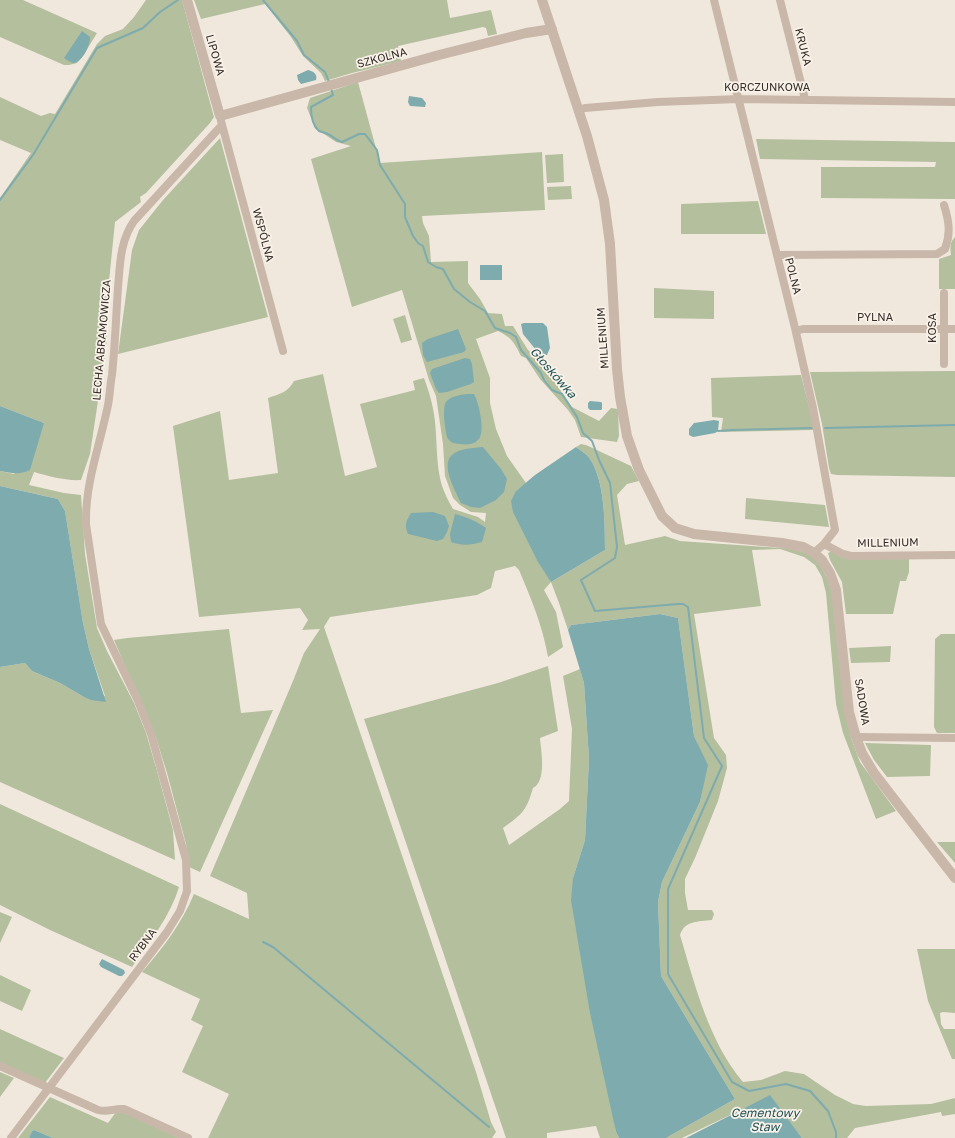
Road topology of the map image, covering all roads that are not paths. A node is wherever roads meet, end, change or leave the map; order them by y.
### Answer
1 (187, 0) edge
2 (542, 0) edge
3 (714, 0) edge
4 (780, 0) edge
5 (552, 29) junction
6 (739, 99) junction
7 (805, 99) junction
8 (955, 102) edge
9 (579, 110) junction
10 (221, 121) junction
11 (944, 205) dead end
12 (777, 255) junction
13 (944, 293) dead end
14 (944, 328) junction
15 (955, 328) edge
16 (796, 331) junction
17 (283, 350) dead end
18 (944, 364) dead end
19 (824, 544) junction
20 (814, 553) junction
21 (955, 555) edge
22 (151, 734) joint
23 (856, 738) junction
24 (955, 738) edge
25 (955, 878) edge
26 (0, 1066) edge
27 (49, 1088) junction
28 (11, 1138) edge
29 (188, 1138) edge

1 - 10 street, LIPOWA
2 - 5 street, MILLENIUM
3 - 6 street, POLNA
4 - 7 street, KRUKA
5 - 9 street, MILLENIUM
5 - 10 street, SZKOLNA
6 - 7 street, KORCZUNKOWA
6 - 9 street, KORCZUNKOWA
6 - 12 street, POLNA
7 - 8 street, KORCZUNKOWA
9 - 20 street, MILLENIUM
10 - 17 street, WSPÓLNA
10 - 22 street, LECHA ABRAMOWICZA
11 - 12 street
12 - 16 street, POLNA
13 - 14 street, KOSA
14 - 15 street, PYLNA
14 - 16 street, PYLNA
14 - 18 street, KOSA
16 - 19 street, POLNA
19 - 20 street, POLNA
19 - 21 street, MILLENIUM
20 - 23 street, SADOWA
22 - 27 street, RYBNA
23 - 24 street
23 - 25 street, SADOWA
26 - 27 street
27 - 28 street, RYBNA
27 - 29 street

